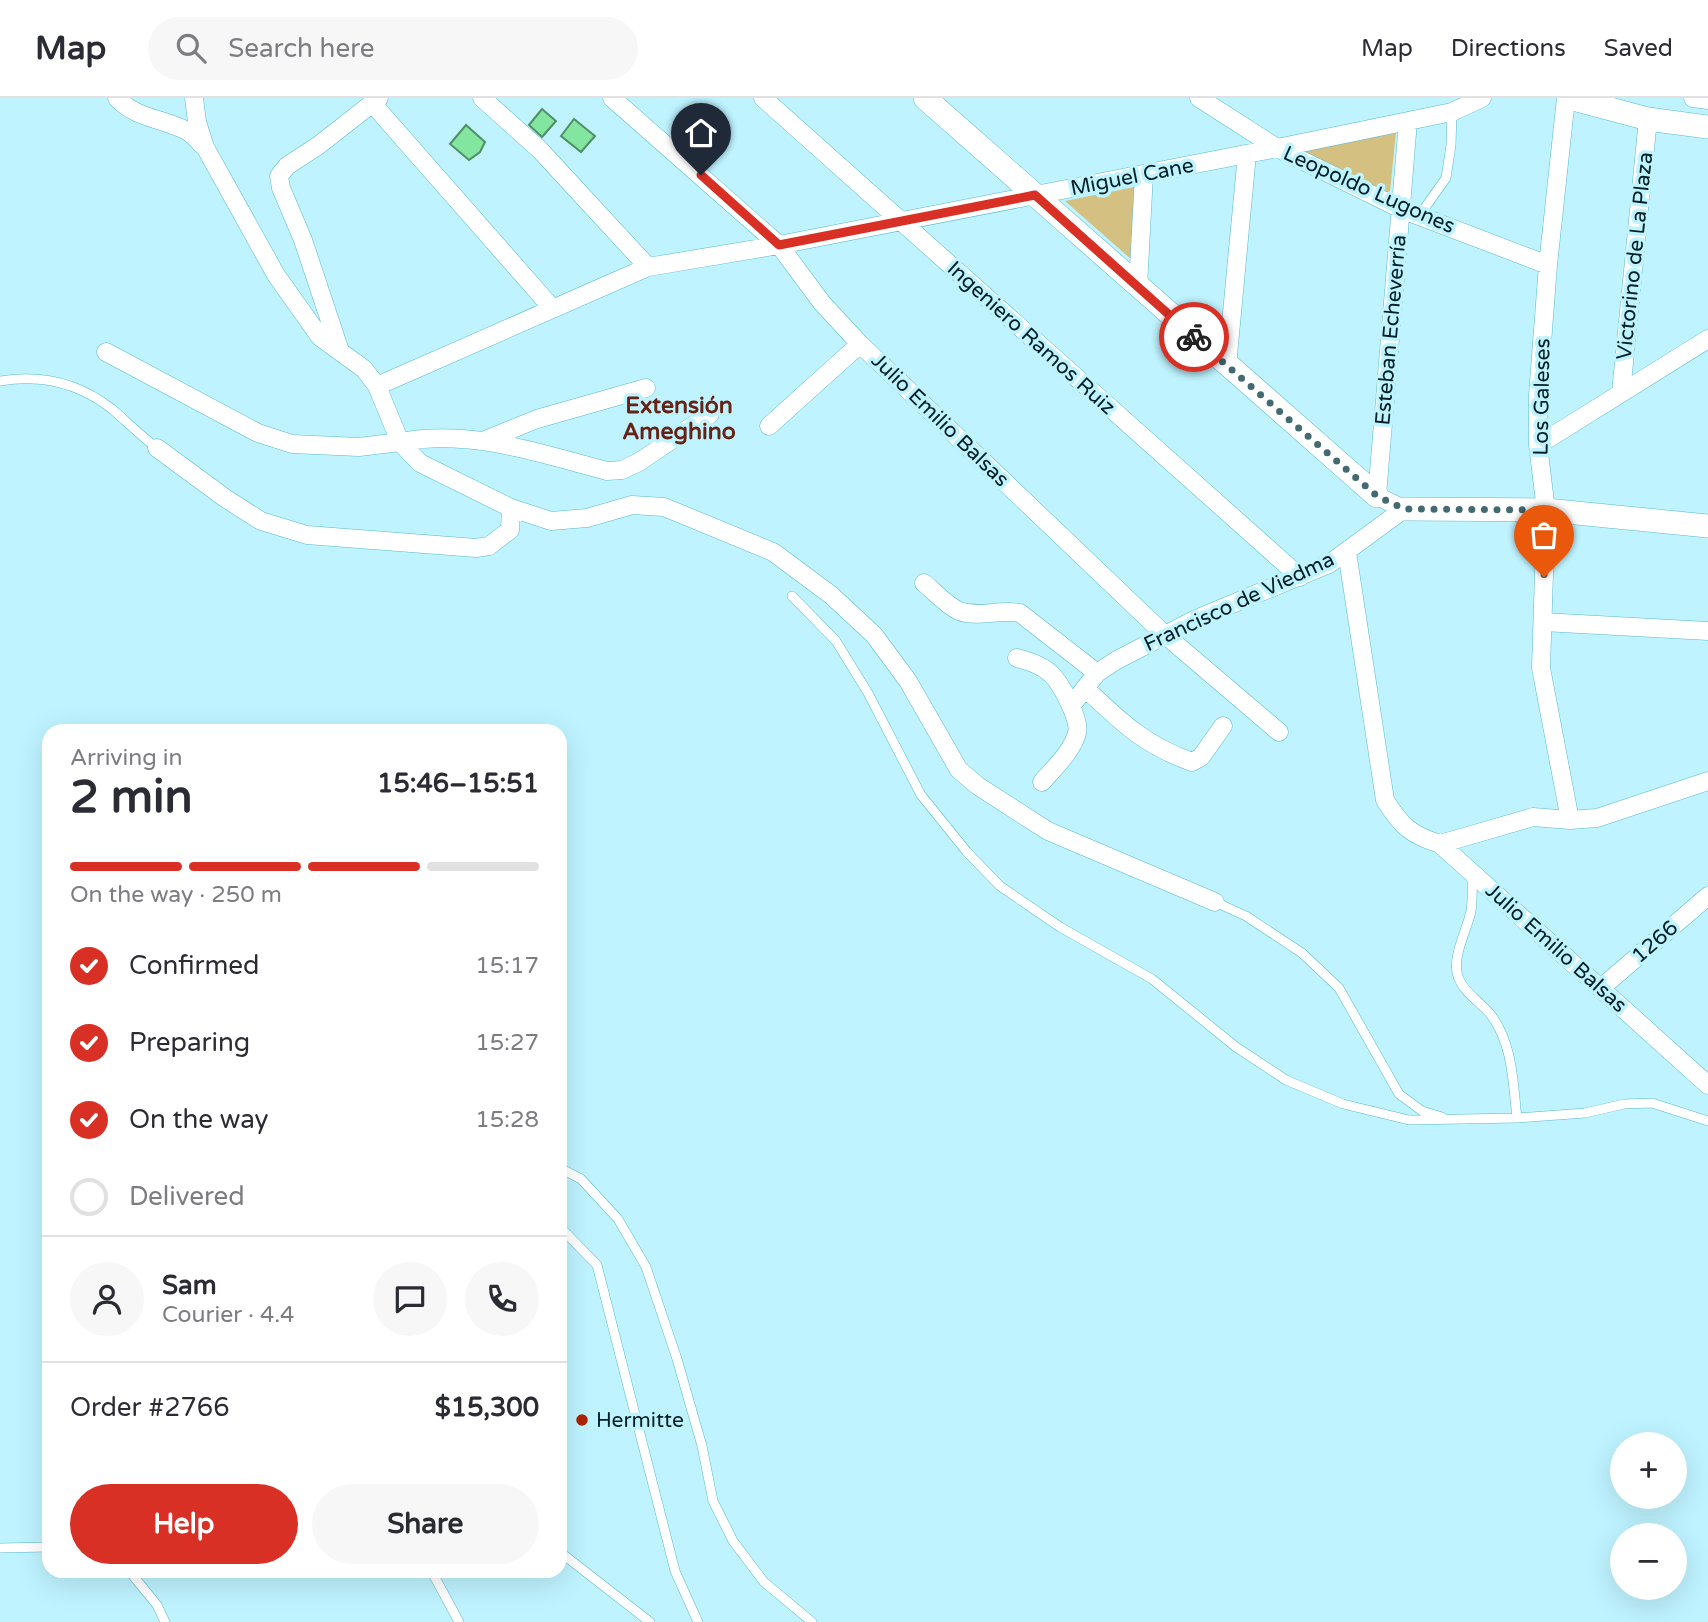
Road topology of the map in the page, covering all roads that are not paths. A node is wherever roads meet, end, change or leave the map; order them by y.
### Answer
1 (117, 98) edge
2 (194, 98) edge
3 (482, 98) edge
4 (612, 98) edge
5 (763, 98) edge
6 (925, 98) edge
7 (1199, 98) edge
8 (1482, 98) edge
9 (1567, 98) edge
10 (1693, 98) edge
11 (1708, 100) edge
12 (376, 101) edge
13 (1452, 112) junction
14 (1648, 119) junction
15 (1408, 121) junction
16 (1708, 127) edge
17 (205, 147) junction
18 (1277, 149) junction
19 (1247, 154) junction
20 (1144, 174) junction
21 (1035, 195) junction
22 (1401, 209) junction
23 (1419, 216) junction
24 (900, 221) junction
25 (779, 245) junction
26 (1548, 265) junction
27 (648, 267) junction
28 (1138, 287) junction
29 (551, 308) junction
30 (1708, 339) edge
31 (860, 344) junction
32 (340, 351) junction
33 (106, 352) dead end
34 (1227, 366) junction
35 (0, 381) edge
36 (377, 386) junction
37 (646, 388) dead end
38 (1621, 393) junction
39 (710, 414) dead end
40 (769, 426) dead end
41 (485, 440) junction
42 (400, 442) junction
43 (1538, 445) junction
44 (157, 448) joint
45 (1377, 496) junction
46 (511, 508) junction
47 (1404, 509) junction
48 (1546, 510) junction
49 (1708, 526) edge
50 (1347, 552) junction
51 (1300, 577) junction
52 (924, 583) dead end
53 (792, 596) dead end
54 (1543, 622) junction
55 (1708, 631) edge
56 (1164, 634) junction
57 (1017, 658) dead end
58 (1097, 673) junction
59 (1085, 688) junction
60 (1070, 706) junction
61 (1223, 726) dead end
62 (1279, 732) dead end
63 (1708, 781) edge
64 (1042, 782) dead end
65 (1570, 820) junction
66 (1440, 844) junction
67 (1472, 873) junction
68 (1708, 896) edge
69 (1214, 902) joint
70 (1601, 988) junction
71 (1708, 1085) edge
72 (1517, 1118) junction
73 (1453, 1120) junction
74 (1708, 1121) edge
75 (567, 1171) edge
76 (567, 1234) edge
77 (42, 1547) edge
78 (0, 1548) edge
79 (567, 1557) edge
80 (135, 1578) edge
81 (435, 1578) edge
82 (165, 1622) edge
83 (459, 1622) edge
84 (650, 1622) edge
85 (698, 1622) edge
86 (812, 1622) edge

1 - 17 street
2 - 17 street
3 - 27 street
4 - 25 street, Julio Emilio Balsas
5 - 24 street, Ingeniero Ramos Ruiz
6 - 21 street
7 - 18 street, Leopoldo Lugones
8 - 13 street, Miguel Cane
9 - 14 street
9 - 26 street, Los Galeses
10 - 11 street
12 - 29 street
12 - 32 street
13 - 15 street, Miguel Cane
13 - 23 lane
14 - 16 street
14 - 38 street, Victorino de La Plaza
15 - 18 street, Miguel Cane
15 - 22 street, Esteban Echeverría
17 - 32 street
18 - 19 street, Miguel Cane
18 - 22 street, Leopoldo Lugones
19 - 20 street, Miguel Cane
19 - 34 street
20 - 21 street, Miguel Cane
20 - 28 street
21 - 24 street, Miguel Cane
21 - 28 street
22 - 23 street, Leopoldo Lugones
22 - 45 street, Esteban Echeverría
23 - 26 street, Leopoldo Lugones
24 - 25 street, Miguel Cane
24 - 51 street, Ingeniero Ramos Ruiz
25 - 27 street, Miguel Cane
25 - 31 street, Julio Emilio Balsas
26 - 43 street, Los Galeses
27 - 29 street, Miguel Cane
28 - 34 street
29 - 36 street, Miguel Cane
30 - 38 street
31 - 40 street
31 - 56 street, Julio Emilio Balsas
32 - 36 street
33 - 42 street
34 - 45 street
35 - 44 lane
36 - 42 street
37 - 41 street
38 - 43 street
39 - 41 street
41 - 42 street
42 - 46 street
43 - 48 street, Los Galeses
44 - 46 street
45 - 47 street
46 - 69 street
47 - 48 street
47 - 50 street, Francisco de Viedma
48 - 49 street
48 - 54 street, Los Galeses
50 - 51 street, Francisco de Viedma
50 - 66 street, Julio Emilio Balsas
51 - 56 street, Francisco de Viedma
52 - 58 street
53 - 73 lane
54 - 55 street
54 - 65 street, Los Galeses
56 - 58 street, Francisco de Viedma
56 - 62 street, Julio Emilio Balsas
57 - 60 street
58 - 59 street, Francisco de Viedma
59 - 60 street, Francisco de Viedma
59 - 61 street
60 - 64 street
63 - 65 street
65 - 66 street
66 - 67 street, Julio Emilio Balsas
67 - 70 street, Julio Emilio Balsas
67 - 72 lane
68 - 70 street, 1266
69 - 73 lane
70 - 71 street, Julio Emilio Balsas
72 - 73 lane
72 - 74 lane
75 - 86 lane
76 - 85 lane
77 - 78 lane
79 - 84 lane
80 - 82 lane
81 - 83 lane

